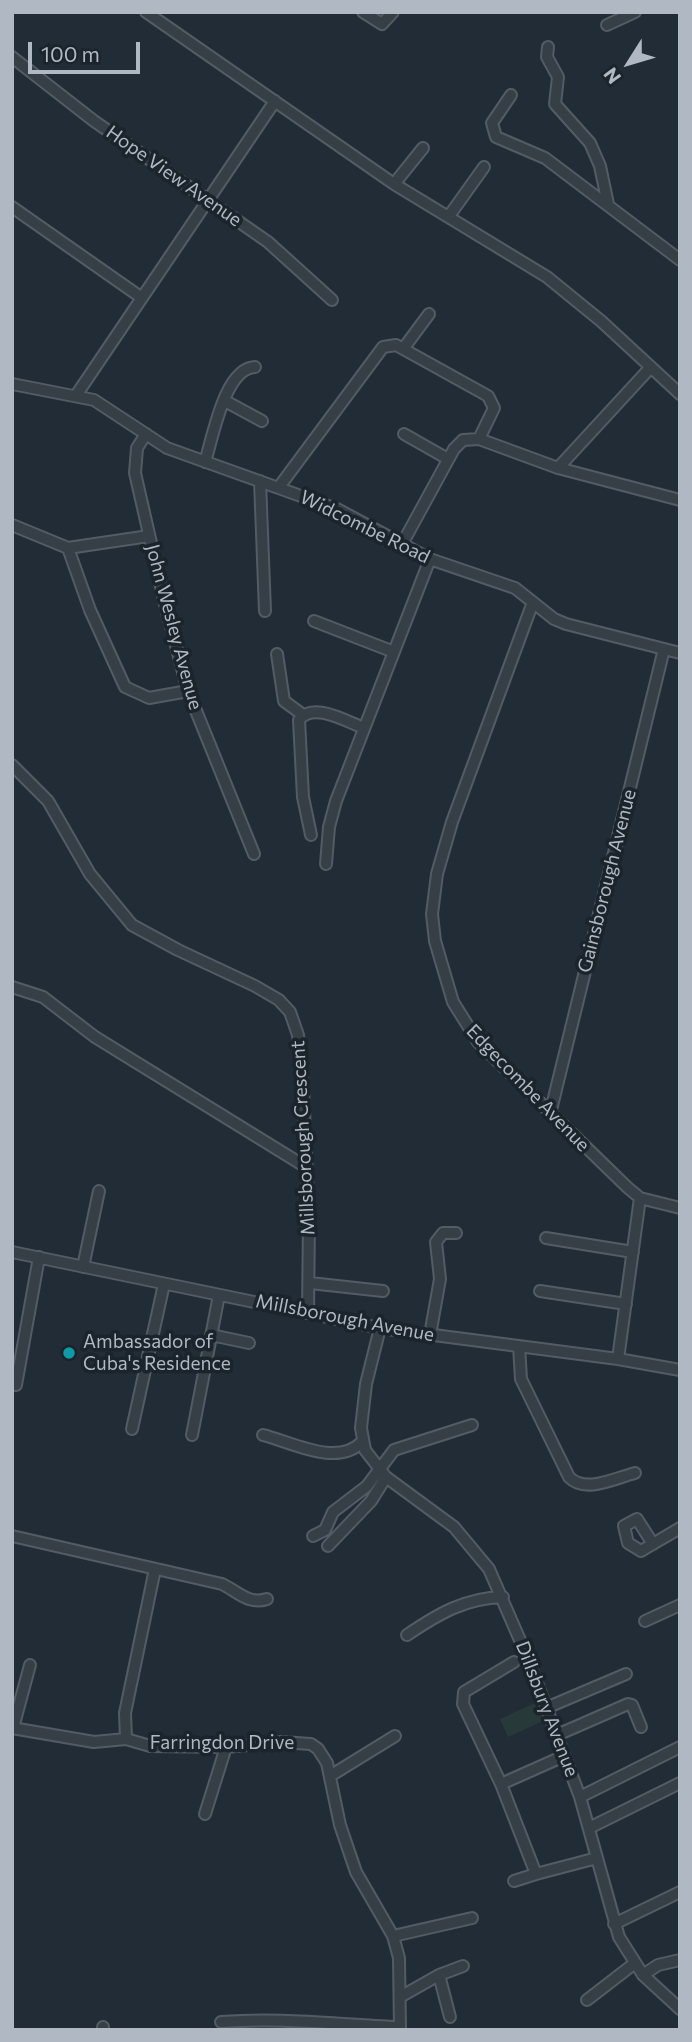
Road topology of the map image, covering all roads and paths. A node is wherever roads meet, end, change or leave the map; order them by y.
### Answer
1 (146, 12) edge
2 (363, 12) edge
3 (393, 12) edge
4 (635, 12) edge
5 (607, 25) dead end
6 (548, 47) dead end
7 (12, 57) edge
8 (511, 95) dead end
9 (275, 101) junction
10 (423, 148) dead end
11 (484, 167) dead end
12 (394, 184) junction
13 (209, 200) junction
14 (608, 204) junction
15 (12, 207) edge
16 (449, 216) junction
17 (680, 260) edge
18 (142, 298) junction
19 (332, 300) dead end
20 (429, 314) dead end
21 (403, 349) junction
22 (256, 367) dead end
23 (651, 367) junction
24 (12, 384) edge
25 (77, 394) junction
26 (680, 394) edge
27 (225, 401) junction
28 (262, 421) dead end
29 (146, 434) junction
30 (404, 434) dead end
31 (479, 439) junction
32 (448, 460) junction
33 (205, 462) junction
34 (558, 468) junction
35 (260, 481) junction
36 (279, 487) junction
37 (680, 500) edge
38 (12, 525) edge
39 (149, 536) junction
40 (401, 546) junction
41 (68, 548) junction
42 (430, 559) junction
43 (533, 602) junction
44 (265, 611) dead end
45 (314, 621) dead end
46 (664, 649) junction
47 (394, 652) junction
48 (680, 653) edge
49 (277, 654) dead end
50 (188, 691) junction
51 (303, 715) junction
52 (364, 728) junction
53 (12, 765) edge
54 (311, 835) dead end
55 (254, 855) dead end
56 (326, 864) dead end
57 (12, 987) edge
58 (550, 1114) junction
59 (306, 1167) junction
60 (99, 1191) dead end
61 (640, 1198) junction
62 (680, 1208) edge
63 (456, 1233) dead end
64 (546, 1238) dead end
65 (12, 1252) edge
66 (633, 1252) junction
67 (39, 1260) junction
68 (83, 1267) junction
69 (310, 1283) junction
70 (164, 1284) junction
71 (383, 1291) dead end
72 (540, 1291) dead end
73 (219, 1295) junction
74 (626, 1304) junction
75 (308, 1312) junction
76 (380, 1328) junction
77 (211, 1335) junction
78 (429, 1335) junction
79 (249, 1343) dead end
80 (519, 1346) junction
81 (618, 1359) junction
82 (680, 1370) edge
83 (16, 1385) dead end
84 (472, 1425) dead end
85 (132, 1429) dead end
86 (192, 1435) dead end
87 (263, 1435) dead end
88 (362, 1442) junction
89 (635, 1473) dead end
90 (382, 1474) junction
91 (680, 1528) edge
92 (12, 1536) edge
93 (313, 1536) dead end
94 (653, 1544) dead end
95 (328, 1546) dead end
96 (155, 1569) junction
97 (503, 1597) junction
98 (267, 1599) dead end
99 (680, 1605) edge
100 (645, 1621) dead end
101 (407, 1635) dead end
102 (514, 1662) dead end
103 (30, 1665) dead end
104 (626, 1674) dead end
105 (546, 1708) junction
106 (642, 1727) dead end
107 (12, 1728) edge
108 (556, 1735) junction
109 (395, 1736) dead end
110 (126, 1739) junction
111 (226, 1747) junction
112 (680, 1747) edge
113 (564, 1756) junction
114 (330, 1776) junction
115 (680, 1783) edge
116 (501, 1784) junction
117 (580, 1797) junction
118 (205, 1814) dead end
119 (589, 1828) junction
120 (597, 1858) junction
121 (536, 1874) junction
122 (514, 1881) dead end
123 (680, 1892) edge
124 (472, 1918) dead end
125 (614, 1924) junction
126 (393, 1936) junction
127 (680, 1961) edge
128 (635, 1963) junction
129 (463, 1966) dead end
130 (439, 1975) junction
131 (643, 1975) junction
132 (400, 1997) junction
133 (587, 2000) dead end
134 (678, 2004) edge
135 (450, 2017) dead end
136 (221, 2022) dead end
137 (400, 2028) edge

1 - 9 street
2 - 3 street
4 - 5 street
6 - 14 street
7 - 13 street, Hope View Avenue
8 - 14 street
9 - 12 street
9 - 13 street
10 - 12 street
11 - 16 street
12 - 16 street
13 - 18 street
13 - 19 street, Hope View Avenue
14 - 17 street
15 - 18 street
16 - 23 street
18 - 25 street
20 - 21 street
21 - 31 street
21 - 36 street
22 - 27 street
23 - 26 street
23 - 34 street
24 - 25 street, Widcombe Road
25 - 29 street, Widcombe Road
27 - 28 street
27 - 33 street
29 - 33 street, Widcombe Road
29 - 39 street, John Wesley Avenue
30 - 32 street
31 - 32 street
31 - 34 street
32 - 40 street
33 - 35 street, Widcombe Road
34 - 37 street
35 - 36 street, Widcombe Road
35 - 44 street
36 - 40 street, Widcombe Road
38 - 41 street
39 - 41 street
39 - 50 street, John Wesley Avenue
40 - 42 street, Widcombe Road
41 - 50 street
42 - 43 street, Widcombe Road
42 - 47 street
43 - 46 street, Widcombe Road
43 - 58 street, Edgecombe Avenue
45 - 47 street
46 - 48 street, Widcombe Road
46 - 58 street, Gainsborough Avenue
47 - 52 street
49 - 51 street
50 - 55 street, John Wesley Avenue
51 - 52 street
51 - 54 street
52 - 56 street
53 - 59 street, Millsborough Crescent
57 - 59 street
58 - 61 street, Edgecombe Avenue
59 - 69 street, Millsborough Crescent
60 - 68 street
61 - 62 street, Edgecombe Avenue
61 - 66 street
63 - 78 street
64 - 66 street
65 - 67 street, Millsborough Avenue
66 - 74 street
67 - 68 street, Millsborough Avenue
67 - 83 street
68 - 70 street, Millsborough Avenue
69 - 71 street
69 - 75 street, Millsborough Crescent
70 - 73 street, Millsborough Avenue
70 - 85 street
72 - 74 street
73 - 75 street, Millsborough Avenue
73 - 77 street
74 - 81 street
75 - 76 street, Millsborough Avenue
76 - 78 street, Millsborough Avenue
76 - 88 street
77 - 79 street
77 - 86 street
78 - 80 street, Millsborough Avenue
80 - 81 street, Millsborough Avenue
80 - 89 street
81 - 82 street, Millsborough Avenue
84 - 90 street
87 - 88 street
88 - 90 street, Dillsbury Avenue
90 - 93 street
90 - 95 street
90 - 97 street, Dillsbury Avenue
91 - 94 street
92 - 96 street
96 - 98 street
96 - 110 street, Farringdon Drive
97 - 101 street
97 - 105 street, Dillsbury Avenue
99 - 100 street
102 - 116 street
103 - 107 street
104 - 105 street
105 - 108 street, Dillsbury Avenue
106 - 108 street
107 - 110 street
108 - 113 street, Dillsbury Avenue
109 - 114 street
110 - 111 street, Farringdon Drive
111 - 114 street, Farringdon Drive
111 - 118 street
112 - 117 street
113 - 116 street
113 - 117 street, Dillsbury Avenue
114 - 126 street, Farringdon Drive
115 - 119 street
116 - 121 street
117 - 119 street, Dillsbury Avenue
119 - 120 street, Dillsbury Avenue
120 - 121 street
120 - 125 street, Dillsbury Avenue
121 - 122 street
123 - 125 street
124 - 126 street
125 - 128 street, Dillsbury Avenue
126 - 132 street, Farringdon Drive
127 - 131 street
128 - 131 street, Dillsbury Avenue
128 - 133 street
129 - 130 street
130 - 132 street
130 - 135 street
131 - 134 street, Dillsbury Avenue
132 - 137 street, Farringdon Drive
136 - 137 street

